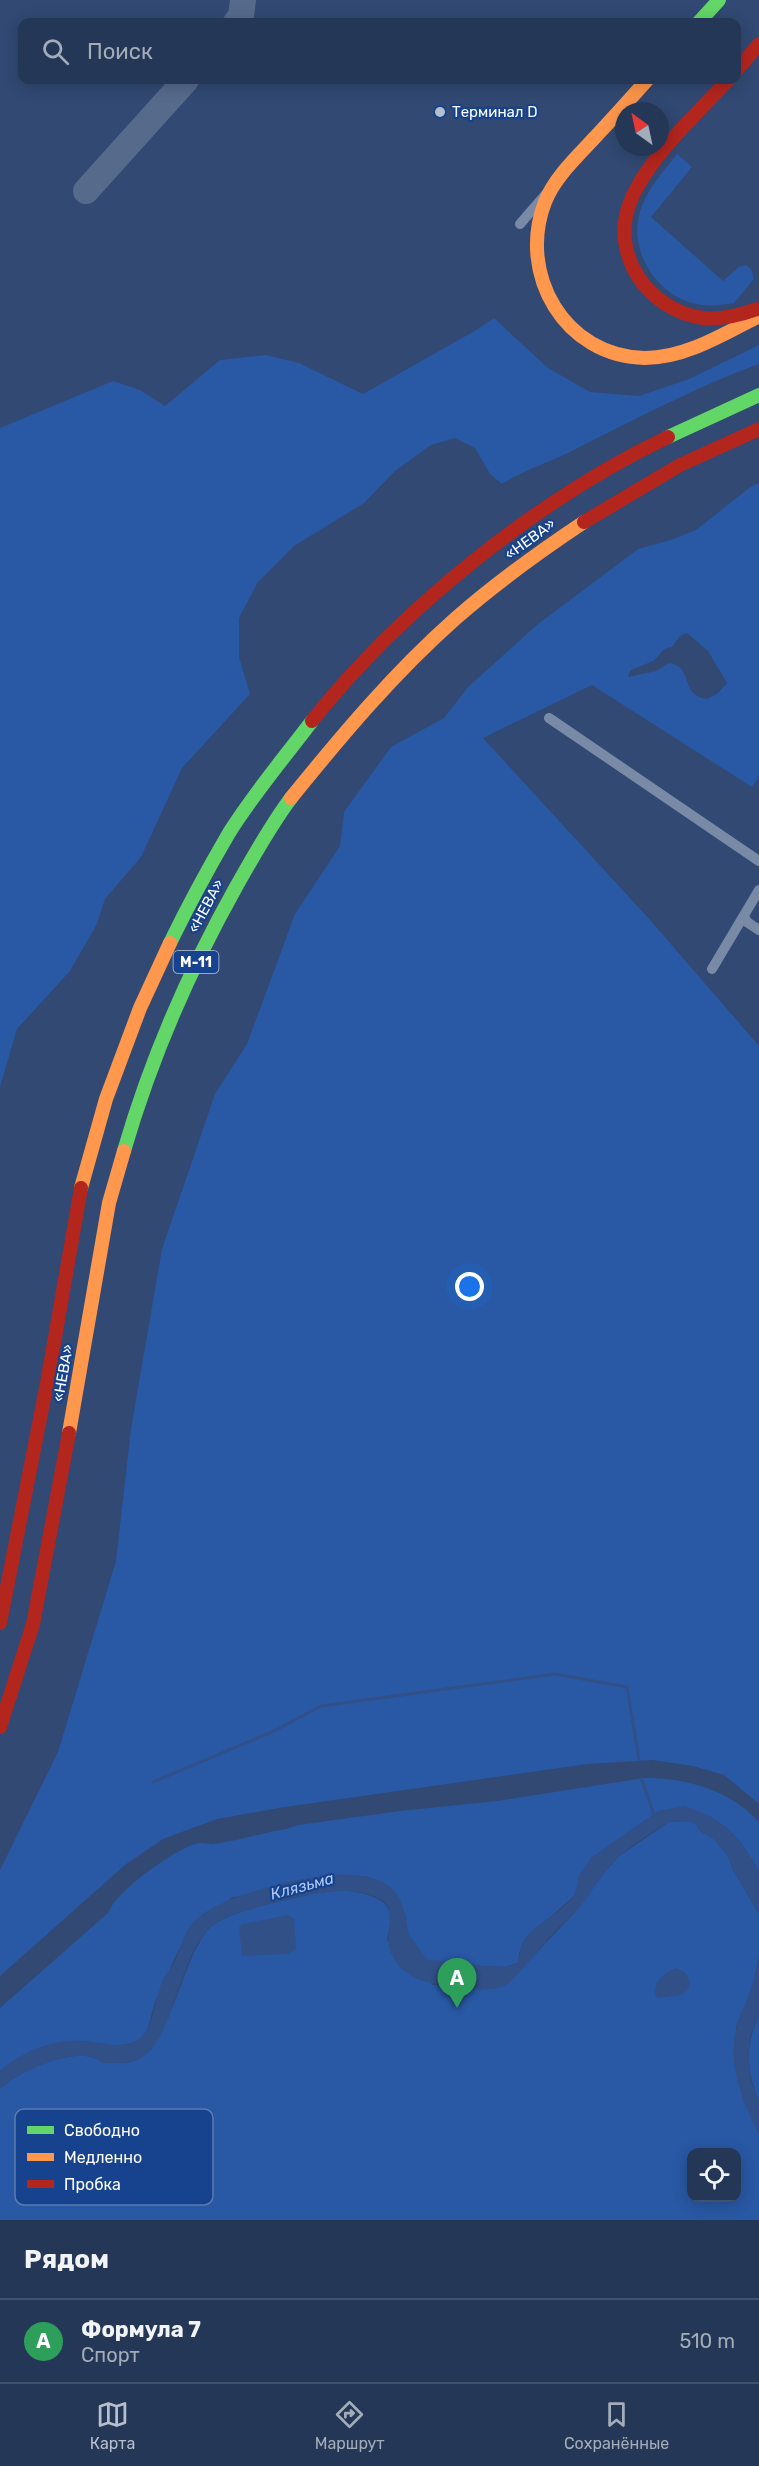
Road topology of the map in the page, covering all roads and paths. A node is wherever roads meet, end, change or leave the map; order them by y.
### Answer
1 (719, 0) edge
2 (703, 18) edge
3 (758, 46) edge
4 (741, 65) edge
5 (643, 84) edge
6 (724, 84) edge
7 (562, 176) junction
8 (520, 224) dead end
9 (759, 309) edge
10 (759, 316) edge
11 (759, 395) edge
12 (759, 429) edge
13 (549, 718) dead end
14 (759, 861) edge
15 (759, 890) edge
16 (744, 916) junction
17 (759, 930) edge
18 (712, 969) dead end
19 (0, 1623) edge
20 (0, 1727) edge

1 - 2 main road
3 - 4 main road
5 - 7 main road
6 - 9 main road
7 - 8 street
7 - 10 main road
11 - 19 main road, «НЕВА» / М-11
12 - 20 main road, «НЕВА» / М-11
13 - 14 street
15 - 16 street
16 - 17 street
16 - 18 street

